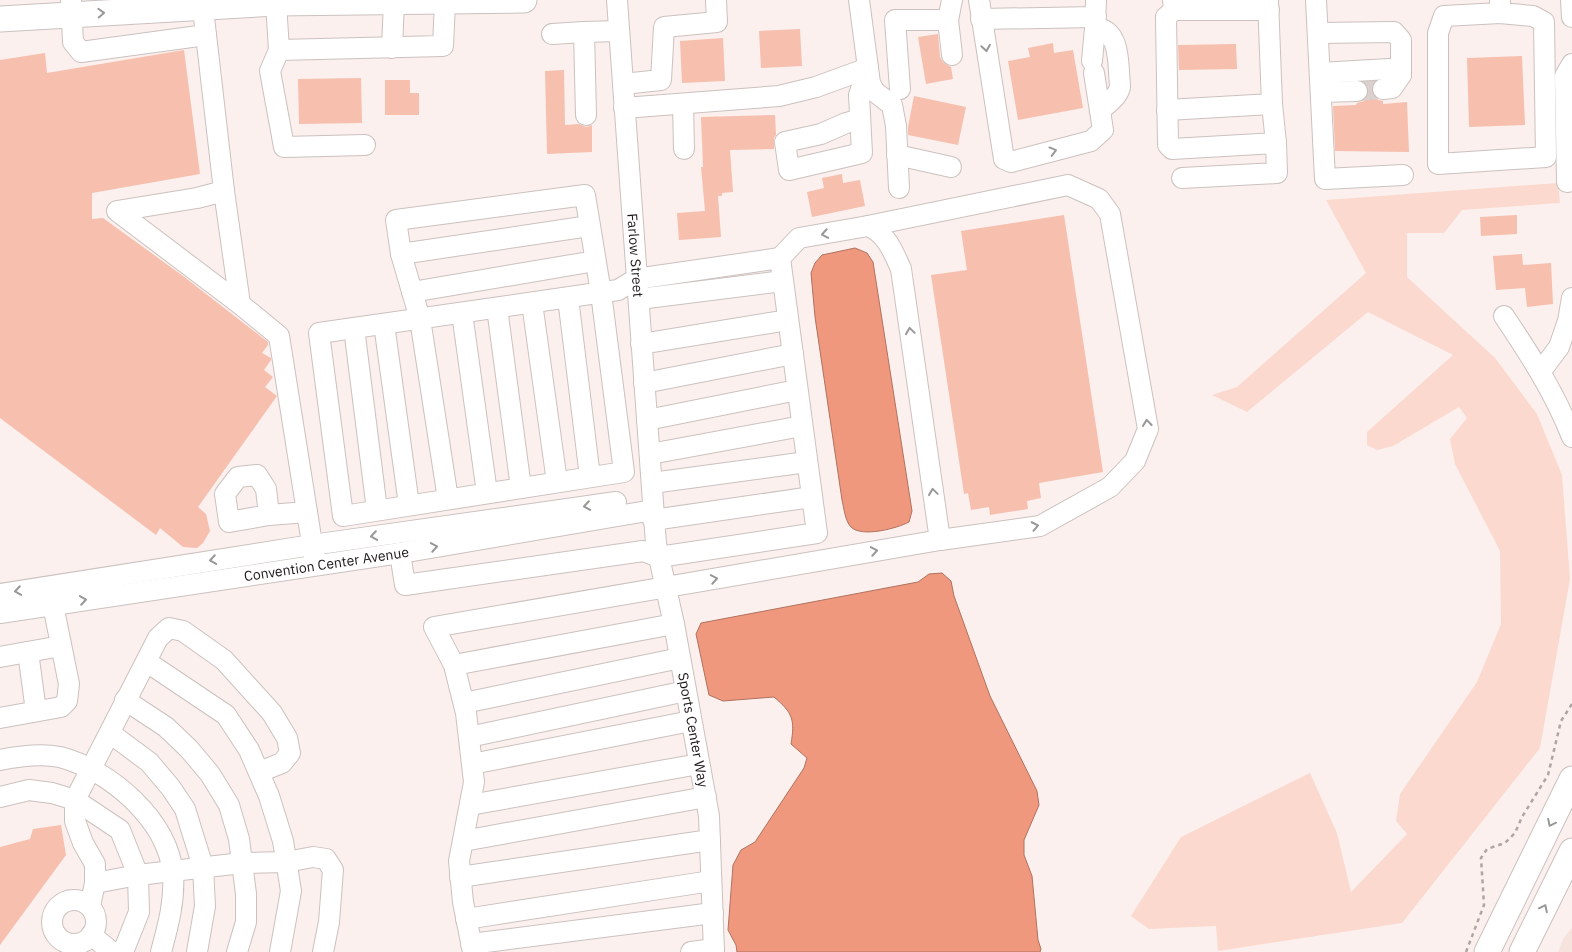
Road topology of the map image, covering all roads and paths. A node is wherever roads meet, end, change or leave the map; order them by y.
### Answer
1 (509, 0) edge
2 (617, 0) edge
3 (716, 0) edge
4 (859, 0) edge
5 (952, 0) edge
6 (1316, 0) edge
7 (1572, 0) edge
8 (394, 2) junction
9 (446, 2) junction
10 (239, 3) edge
11 (276, 3) junction
12 (203, 4) edge
13 (1173, 5) edge
14 (1268, 5) edge
15 (1500, 6) edge
16 (72, 7) edge
17 (1477, 7) edge
18 (980, 10) edge
19 (1096, 15) edge
20 (1572, 17) edge
21 (0, 19) edge
22 (948, 20) junction
23 (619, 31) junction
24 (584, 32) junction
25 (1318, 33) junction
26 (552, 34) dead end
27 (206, 35) junction
28 (392, 48) junction
29 (279, 50) junction
30 (952, 55) dead end
31 (1572, 64) edge
32 (868, 68) junction
33 (1401, 75) junction
34 (1321, 83) junction
35 (623, 84) junction
36 (900, 89) dead end
37 (1383, 89) tunnel mouth
38 (1357, 91) tunnel mouth
39 (683, 104) junction
40 (1272, 104) junction
41 (624, 108) junction
42 (1100, 110) junction
43 (1167, 110) junction
44 (586, 115) dead end
45 (860, 120) dead end
46 (1276, 143) junction
47 (365, 145) dead end
48 (684, 149) dead end
49 (897, 155) junction
50 (951, 167) dead end
51 (1403, 175) dead end
52 (1182, 178) dead end
53 (1572, 181) edge
54 (899, 188) dead end
55 (224, 191) junction
56 (589, 226) junction
57 (868, 226) junction
58 (401, 254) junction
59 (780, 258) junction
60 (595, 261) junction
61 (636, 279) junction
62 (783, 281) junction
63 (412, 292) junction
64 (601, 293) junction
65 (568, 298) junction
66 (1572, 298) edge
67 (639, 299) junction
68 (532, 302) junction
69 (240, 304) junction
70 (497, 308) junction
71 (462, 313) junction
72 (1504, 316) dead end
73 (420, 319) junction
74 (788, 320) junction
75 (384, 324) junction
76 (354, 328) junction
77 (642, 344) junction
78 (793, 354) junction
79 (1541, 371) junction
80 (644, 383) junction
81 (797, 390) junction
82 (1568, 406) edge
83 (647, 420) junction
84 (802, 426) junction
85 (1572, 437) edge
86 (650, 454) junction
87 (807, 462) junction
88 (590, 477) junction
89 (557, 482) junction
90 (521, 488) junction
91 (486, 493) junction
92 (812, 497) junction
93 (448, 499) junction
94 (653, 503) junction
95 (409, 505) junction
96 (377, 510) junction
97 (307, 512) junction
98 (269, 516) dead end
99 (940, 540) junction
100 (312, 545) junction
101 (400, 553) junction
102 (659, 557) junction
103 (316, 565) junction
104 (666, 587) junction
105 (0, 594) edge
106 (53, 605) junction
107 (0, 613) edge
108 (674, 624) junction
109 (61, 646) junction
110 (28, 652) junction
111 (0, 657) edge
112 (680, 658) junction
113 (146, 662) junction
114 (454, 665) junction
115 (686, 691) junction
116 (125, 700) junction
117 (464, 703) junction
118 (1572, 704) edge
119 (36, 711) junction
120 (0, 718) edge
121 (691, 721) junction
122 (110, 733) junction
123 (469, 738) junction
124 (0, 760) edge
125 (472, 764) junction
126 (699, 764) junction
127 (92, 768) junction
128 (258, 772) junction
129 (1572, 779) edge
130 (0, 797) edge
131 (706, 797) junction
132 (76, 800) junction
133 (470, 805) junction
134 (710, 840) junction
135 (463, 841) junction
136 (1572, 850) edge
137 (286, 862) junction
138 (242, 863) junction
139 (202, 867) junction
140 (173, 872) junction
141 (138, 875) junction
142 (460, 877) junction
143 (711, 881) junction
144 (95, 883) junction
145 (90, 906) junction
146 (712, 913) junction
147 (466, 918) junction
148 (91, 935) junction
149 (472, 948) edge
150 (714, 950) edge
151 (112, 952) edge
152 (123, 952) edge
153 (161, 952) edge
154 (196, 952) edge
155 (237, 952) edge
156 (280, 952) edge
157 (323, 952) edge
158 (691, 952) edge
159 (1466, 952) edge
160 (1487, 952) edge
161 (1522, 952) edge

1 - 9 main road
2 - 23 street, Farlow Street
3 - 35 street
4 - 32 street
5 - 22 street
6 - 25 street
7 - 20 street
8 - 9 main road
8 - 11 main road
8 - 28 street
9 - 28 street
10 - 11 main road
10 - 12 main road
11 - 29 street
16 -> 12 main road
12 - 27 street
13 - 14 street
13 - 43 street
14 - 40 street
15 - 17 street
15 - 17 street
16 - 21 main road
16 - 27 street
18 - 19 street
18 -> 42 street
19 - 42 street
19 - 42 street
22 - 30 street
22 - 36 street
23 - 24 street
23 - 35 street, Farlow Street
24 - 26 street
24 - 44 street
25 - 33 street
25 - 34 street
27 - 55 street
28 - 29 street
29 - 47 street
31 - 53 street
32 - 39 street
32 - 45 street
32 - 49 street
33 - 34 street
33 - 37 street
34 - 38 street
34 - 51 street
35 - 41 street, Farlow Street
39 - 41 street
39 - 48 street
40 - 43 street
40 - 46 street
41 - 61 street, Farlow Street
43 - 46 street
46 - 52 street
49 - 50 street
49 - 54 street
55 - 69 street
55 - 69 street
56 - 58 street
56 - 58 street
56 - 60 street
57 -> 59 street
99 -> 57 street
99 -> 57 street
58 - 63 street
59 - 61 street
59 - 62 street
60 - 63 street
60 - 64 street
61 - 64 street
61 - 67 street, Farlow Street
62 - 67 street
62 - 74 street
63 - 73 street
64 - 65 street
64 - 88 street
65 - 68 street
65 - 88 street
66 - 79 street
67 - 77 street, Farlow Street
68 - 70 street
68 - 89 street
69 - 97 street
70 - 71 street
70 - 90 street
71 - 73 street
71 - 91 street
72 - 79 street
73 - 75 street
73 - 93 street
74 - 77 street
74 - 78 street
75 - 76 street
75 - 95 street
76 - 96 street
76 - 96 street
77 - 80 street, Farlow Street
78 - 80 street
78 - 81 street
79 - 82 street
80 - 83 street, Farlow Street
81 - 83 street
81 - 84 street
82 - 85 street
83 - 86 street, Farlow Street
84 - 86 street
84 - 87 street
86 - 94 street, Farlow Street
87 - 92 street
87 - 94 street
88 - 89 street
89 - 90 street
90 - 91 street
91 - 93 street
92 - 94 street
92 - 102 street
93 - 95 street
94 -> 100 street, Convention Center Avenue
101 -> 94 street, Convention Center Avenue
94 - 102 street, Sports Center Way
95 - 96 street
97 - 98 street
97 - 100 street
104 -> 99 street
100 - 103 street
100 -> 105 street, Convention Center Avenue
101 - 102 street
101 - 103 street, Convention Center Avenue
102 - 104 street, Sports Center Way
106 -> 103 street, Convention Center Avenue
104 - 108 street, Sports Center Way
104 - 114 street
106 - 107 street, Convention Center Avenue
106 - 109 street
108 - 112 street, Sports Center Way
108 - 114 street
109 - 110 street
109 - 119 street
110 - 111 street
110 - 119 street
112 - 115 street, Sports Center Way
112 - 117 street
113 - 116 street
113 - 128 street
113 - 128 street
114 - 117 street
115 - 121 street, Sports Center Way
115 - 123 street
116 - 122 street
116 - 138 street
117 - 123 street
118 - 159 path
119 - 120 street
121 - 125 street
121 - 126 street, Sports Center Way
122 - 127 street
122 - 139 street
123 - 125 street
124 - 127 street
125 - 133 street
126 - 131 street, Sports Center Way
126 - 133 street
127 - 132 street
127 - 140 street
128 - 137 street
129 -> 160 main road
130 - 132 street
131 - 134 street, Sports Center Way
131 - 135 street
132 - 141 street
132 - 144 street
133 - 135 street
134 - 142 street
134 - 143 street, Sports Center Way
135 - 142 street
161 -> 136 main road
137 - 138 street
137 - 156 street
137 - 157 street
138 - 139 street
138 - 155 street
139 - 140 street
139 - 154 street
140 - 141 street
140 - 153 street
141 - 144 street
141 - 152 street
142 - 147 street
143 - 146 street, Sports Center Way
143 - 147 street
144 - 145 street
145 - 148 street
145 - 148 street
146 - 149 street
146 - 150 street, Sports Center Way
147 - 149 street
148 - 151 street
150 - 158 street

